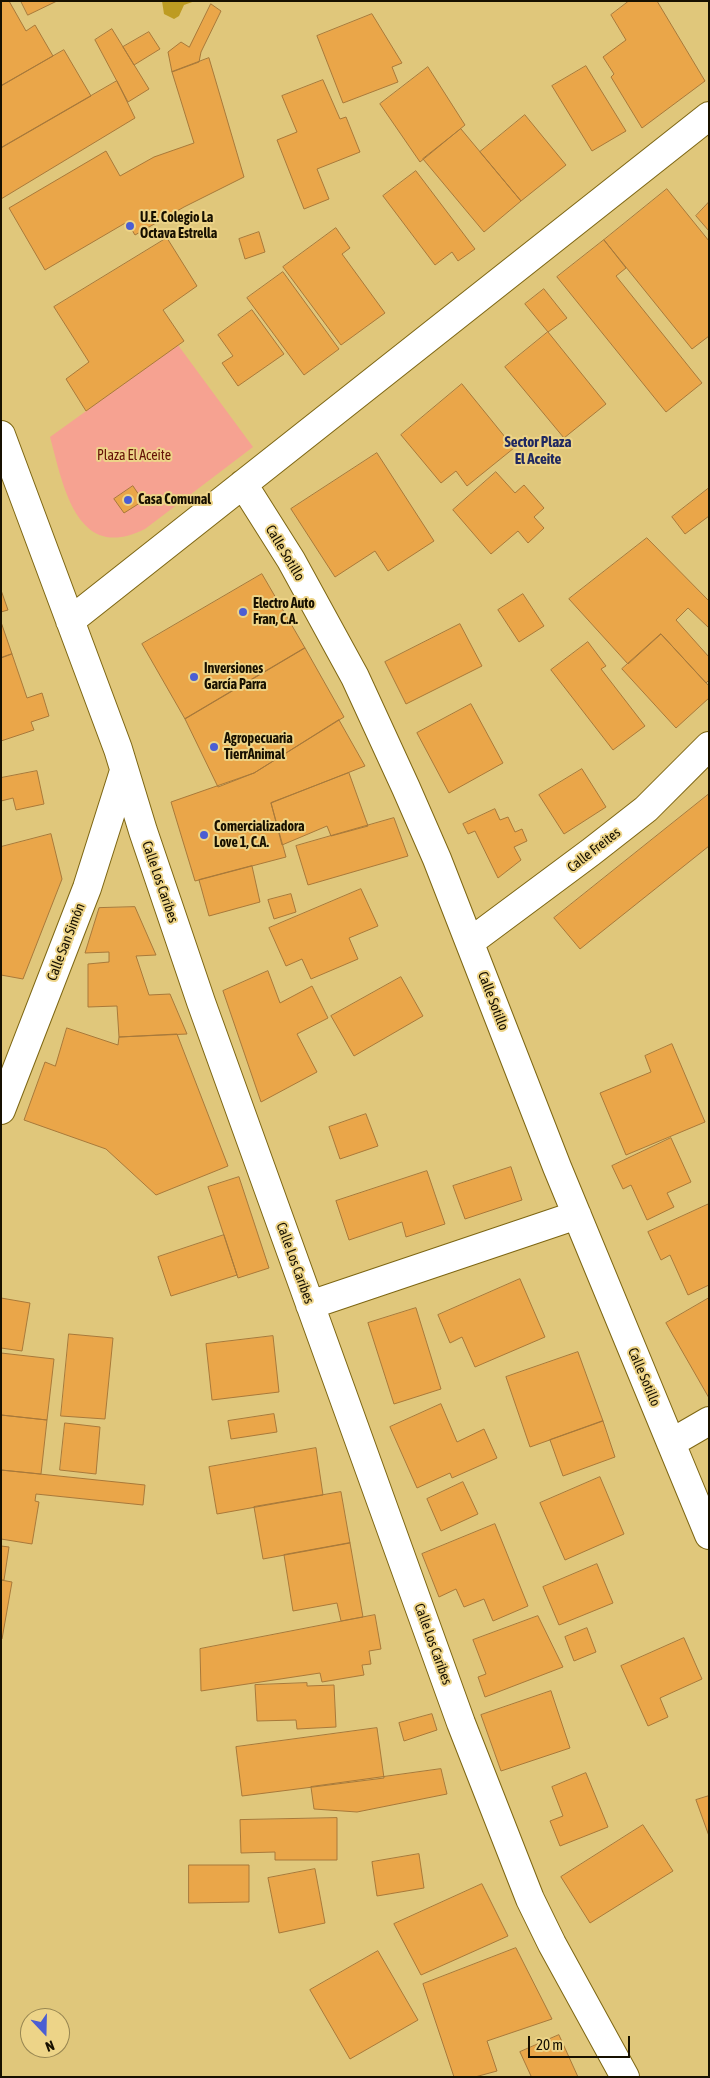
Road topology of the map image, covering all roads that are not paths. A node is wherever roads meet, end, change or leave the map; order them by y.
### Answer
1 (709, 116) edge
2 (1, 435) edge
3 (243, 484) junction
4 (70, 620) junction
5 (709, 746) edge
6 (124, 771) junction
7 (470, 942) junction
8 (1, 1110) edge
9 (577, 1215) junction
10 (310, 1305) junction
11 (709, 1421) edge
12 (671, 1443) junction
13 (707, 1525) edge
14 (625, 2077) edge

1 - 3 street
2 - 4 street, Calle Los Caribes
3 - 4 street
3 - 7 street, Calle Sotillo
4 - 6 street, Calle Los Caribes
5 - 7 street, Calle Freites
6 - 8 street, Calle San Simón
6 - 10 street, Calle Los Caribes
7 - 9 street, Calle Sotillo
9 - 10 street
9 - 12 street, Calle Sotillo
10 - 14 street, Calle Los Caribes
11 - 12 street
12 - 13 street, Calle Sotillo

